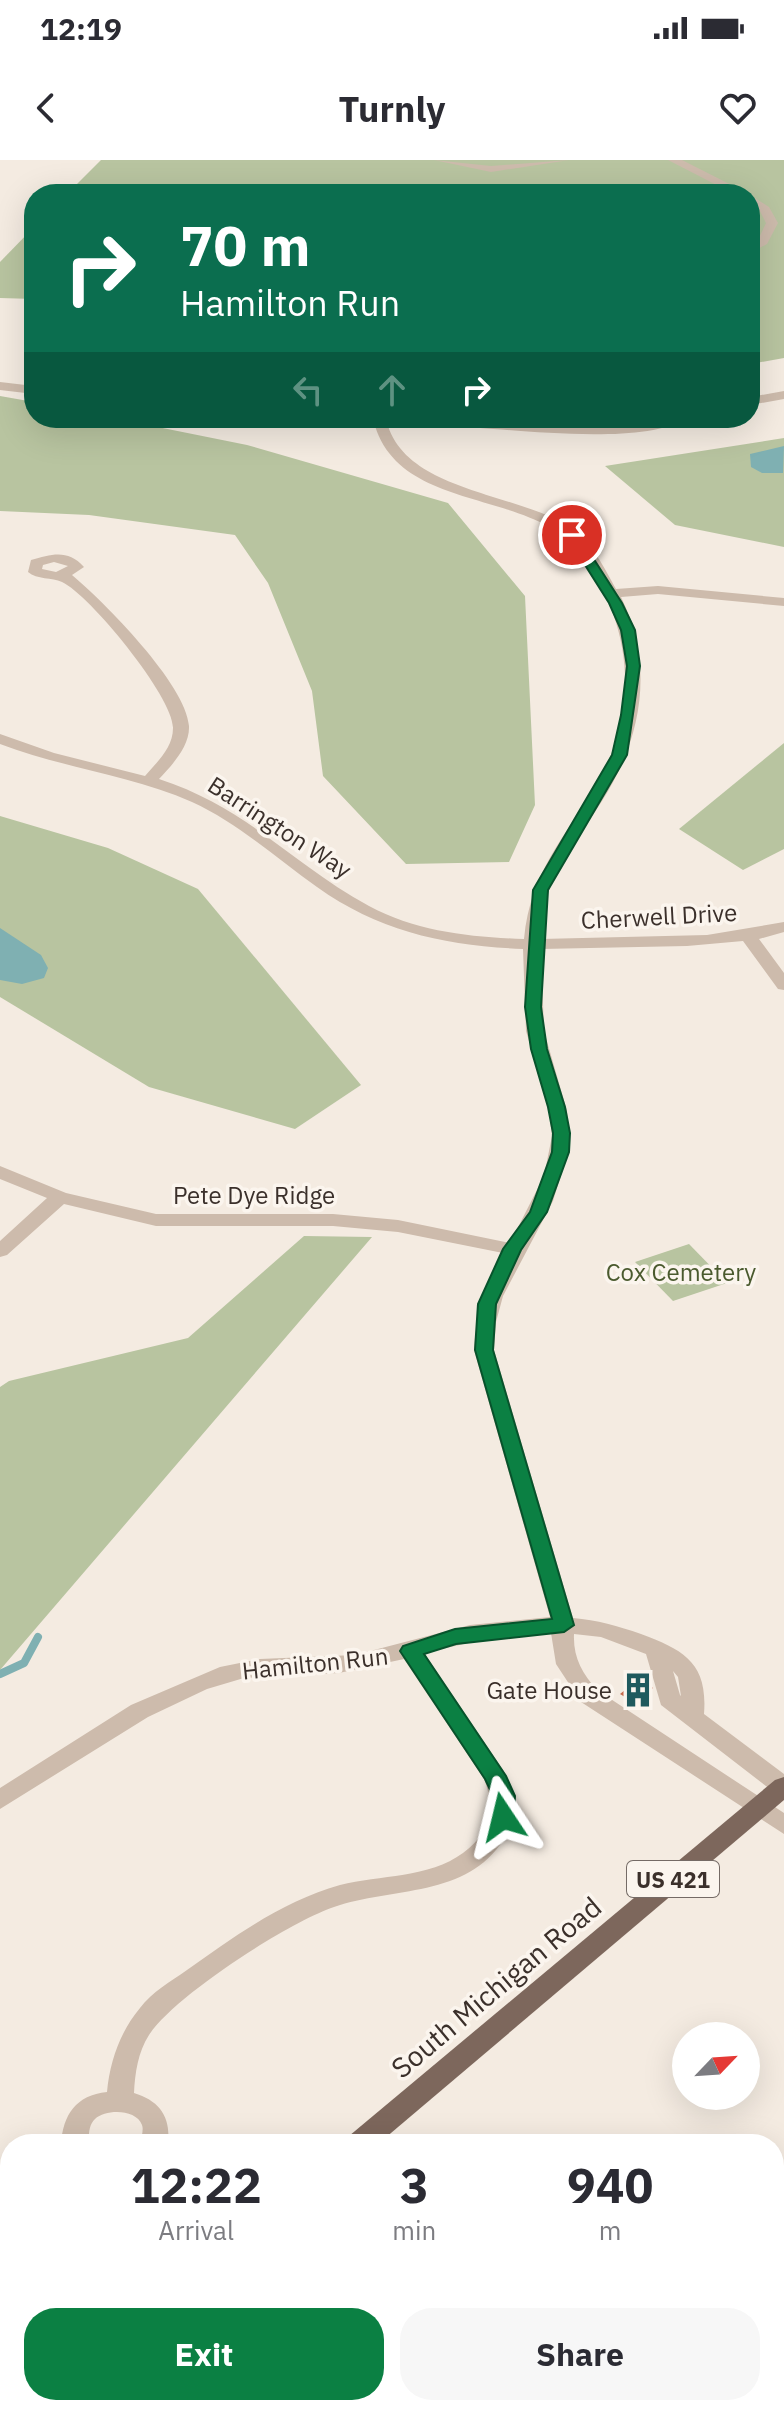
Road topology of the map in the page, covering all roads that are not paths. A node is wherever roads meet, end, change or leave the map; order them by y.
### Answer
1 (439, 160) edge
2 (564, 160) edge
3 (673, 160) edge
4 (722, 184) edge
5 (760, 205) edge
6 (760, 244) edge
7 (0, 386) edge
8 (24, 389) edge
9 (784, 395) edge
10 (760, 399) edge
11 (383, 428) edge
12 (523, 428) edge
13 (636, 428) edge
14 (64, 576) dead end
15 (610, 594) junction
16 (784, 602) edge
17 (0, 739) edge
18 (148, 782) junction
19 (784, 927) edge
20 (748, 936) junction
21 (534, 944) junction
22 (784, 985) edge
23 (0, 1172) edge
24 (60, 1197) junction
25 (512, 1249) junction
26 (0, 1251) edge
27 (564, 1625) junction
28 (411, 1651) junction
29 (784, 1786) edge
30 (0, 1800) edge
31 (759, 1806) junction
32 (784, 1825) edge
33 (120, 2100) junction
34 (76, 2134) edge
35 (155, 2134) edge
36 (371, 2134) edge

1 - 2 street
3 - 4 street
5 - 6 street
7 - 8 street
9 - 10 street
11 - 15 street
12 - 13 street
14 - 18 street
15 - 16 street
15 - 21 street
17 - 18 street, Barrington Way
18 - 21 street, Barrington Way
19 - 20 street, Cherwell Drive
20 - 21 street, Cherwell Drive
20 - 22 street
21 - 25 street
23 - 24 street, Pete Dye Ridge
24 - 25 street, Pete Dye Ridge
24 - 26 street
25 - 27 street
27 - 28 street, Hamilton Run
27 - 29 street, Hamilton Run
27 - 31 street
28 - 30 street, Hamilton Run
28 - 33 street
29 - 31 main road, South Michigan Road / US 421
31 - 32 street
31 - 36 main road, South Michigan Road / US 421
33 - 34 street
33 - 35 street

